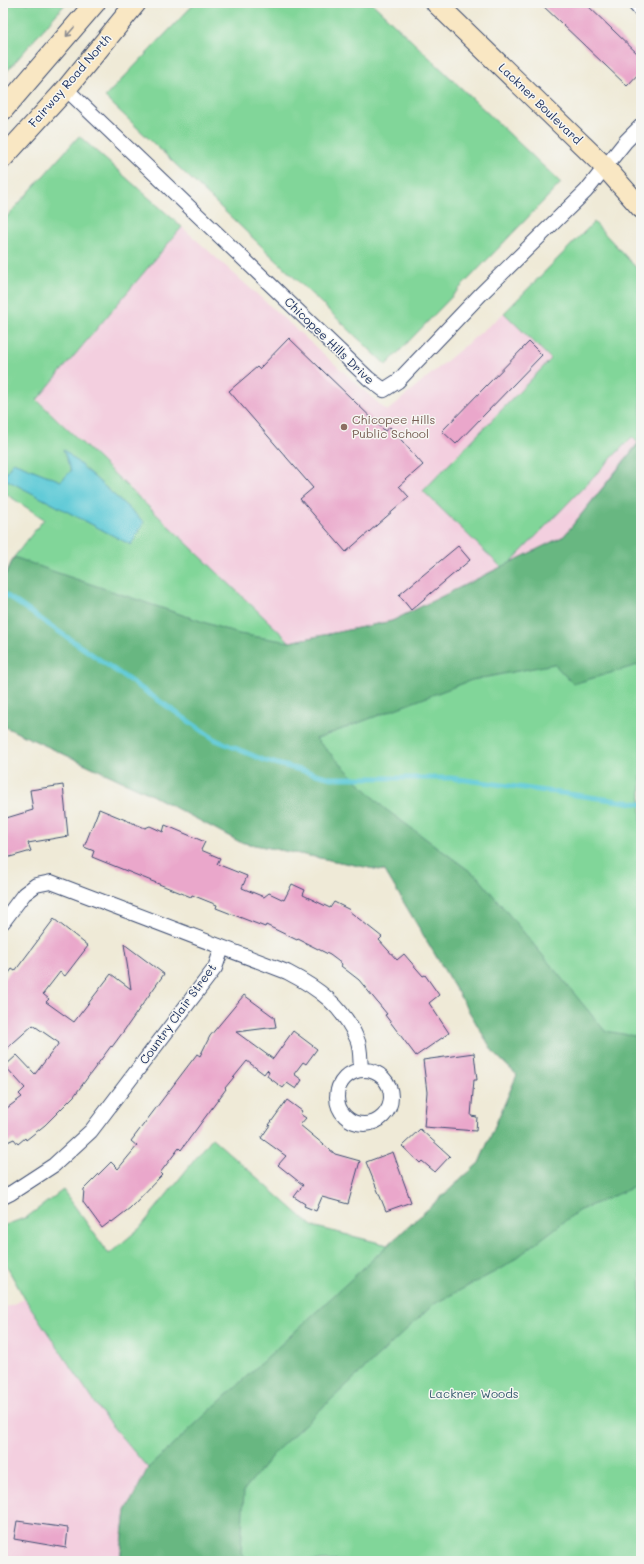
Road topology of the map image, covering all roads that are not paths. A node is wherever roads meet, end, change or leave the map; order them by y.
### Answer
1 (95, 3) edge
2 (136, 3) edge
3 (436, 3) edge
4 (634, 3) edge
5 (641, 10) edge
6 (66, 89) junction
7 (3, 110) edge
8 (641, 126) edge
9 (3, 158) edge
10 (604, 166) junction
11 (641, 208) edge
12 (3, 922) edge
13 (222, 948) junction
14 (361, 1070) dead end
15 (3, 1197) edge

1 -> 7 main road
2 - 6 main road, Fairway Road North
3 - 10 main road, Lackner Boulevard
4 - 5 street
6 - 9 main road, Fairway Road North
6 - 10 street, Chicopee Hills Drive
8 - 10 street
10 - 11 main road, Lackner Boulevard
12 - 13 street, Country Clair Street
13 - 14 street
13 - 15 street, Country Clair Street

